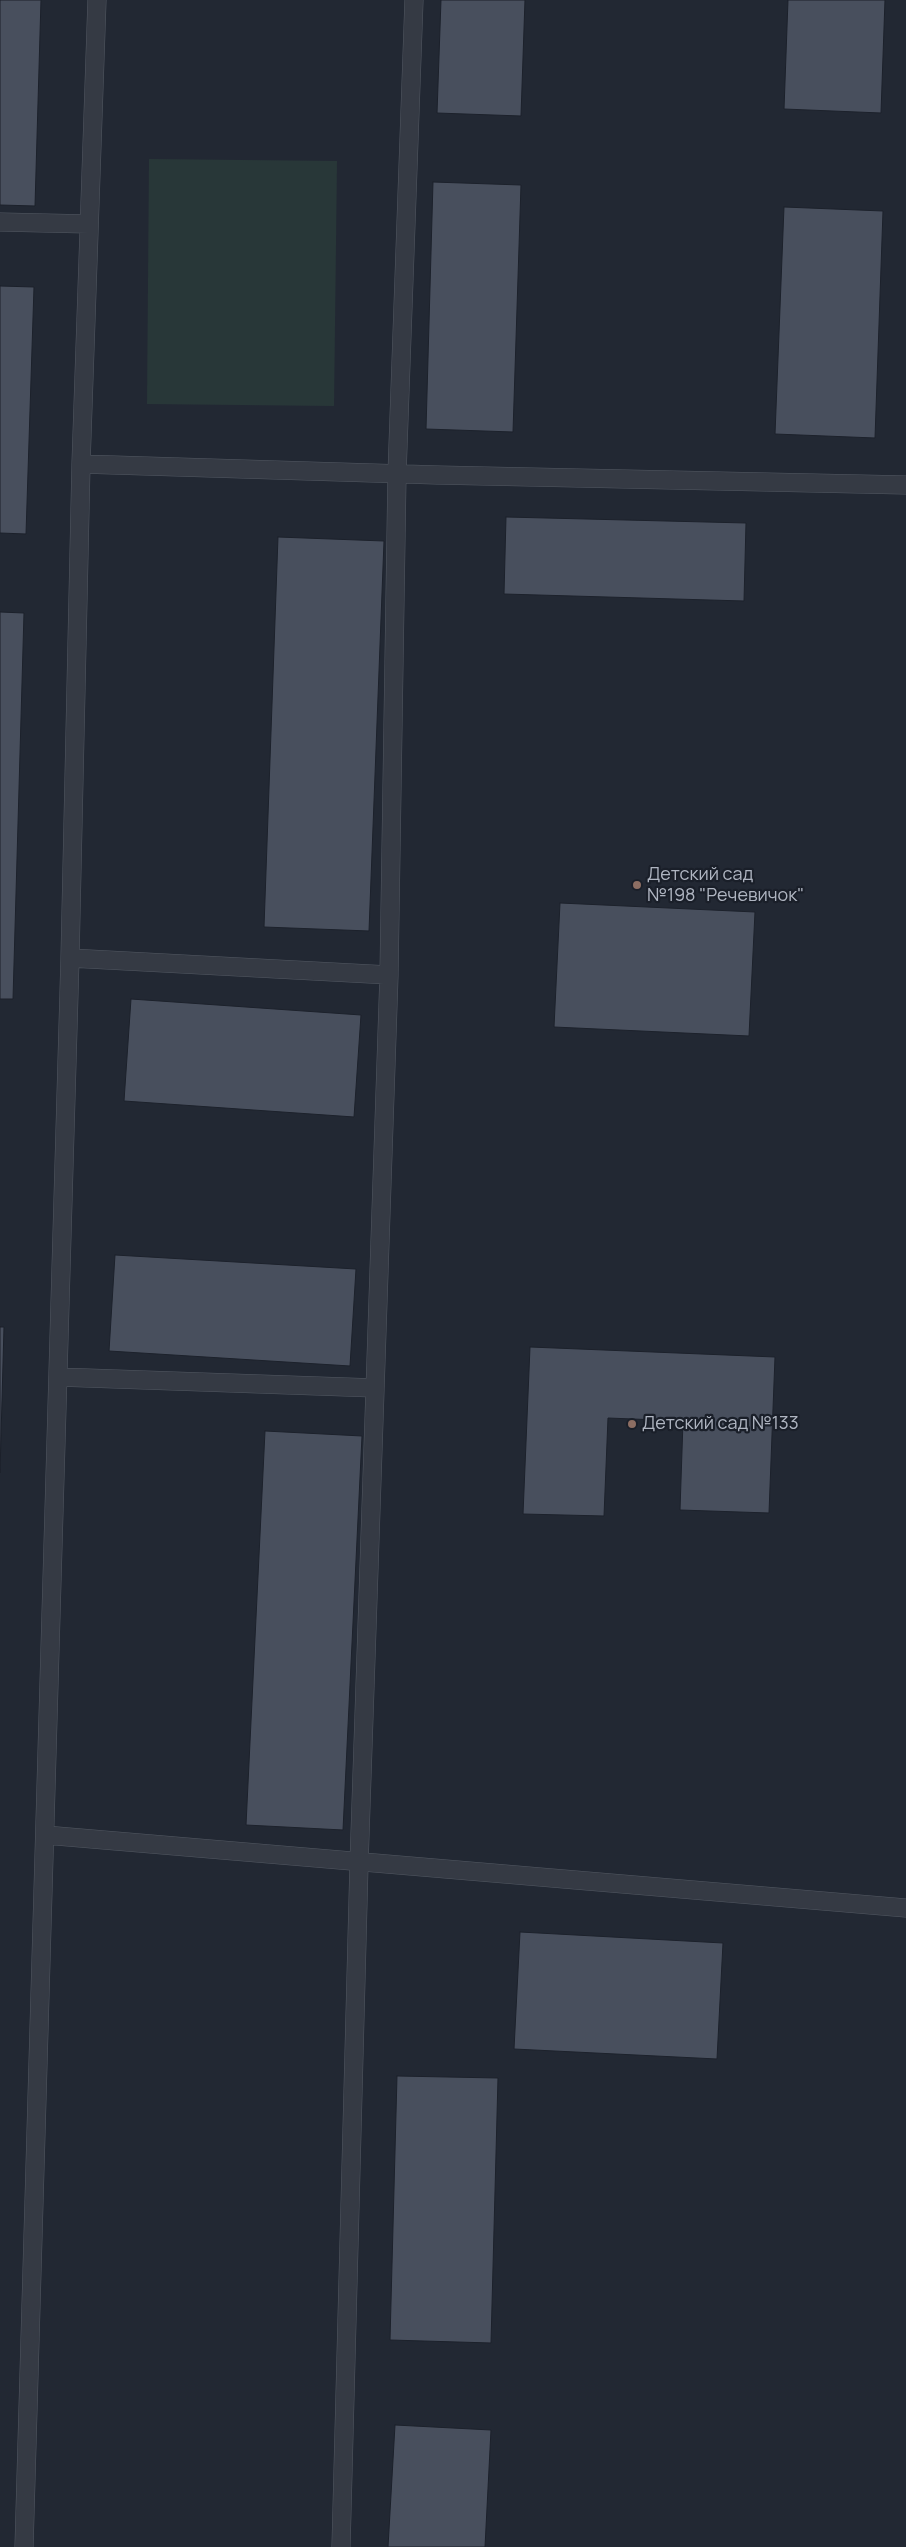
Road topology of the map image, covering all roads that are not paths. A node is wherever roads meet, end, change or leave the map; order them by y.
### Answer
1 (97, 0) edge
2 (414, 0) edge
3 (0, 222) edge
4 (89, 224) junction
5 (81, 464) junction
6 (397, 474) junction
7 (906, 485) edge
8 (70, 958) junction
9 (389, 974) junction
10 (58, 1376) junction
11 (375, 1388) junction
12 (44, 1835) junction
13 (359, 1864) junction
14 (906, 1908) edge
15 (24, 2547) edge
16 (341, 2547) edge

1 - 4 lane
2 - 6 lane
3 - 4 lane
4 - 5 lane
5 - 6 lane
5 - 8 lane
6 - 7 lane
6 - 9 lane
8 - 9 lane
8 - 10 lane
9 - 11 lane
10 - 11 lane
10 - 12 lane
11 - 13 lane
12 - 13 lane
12 - 15 lane
13 - 14 lane
13 - 16 lane

